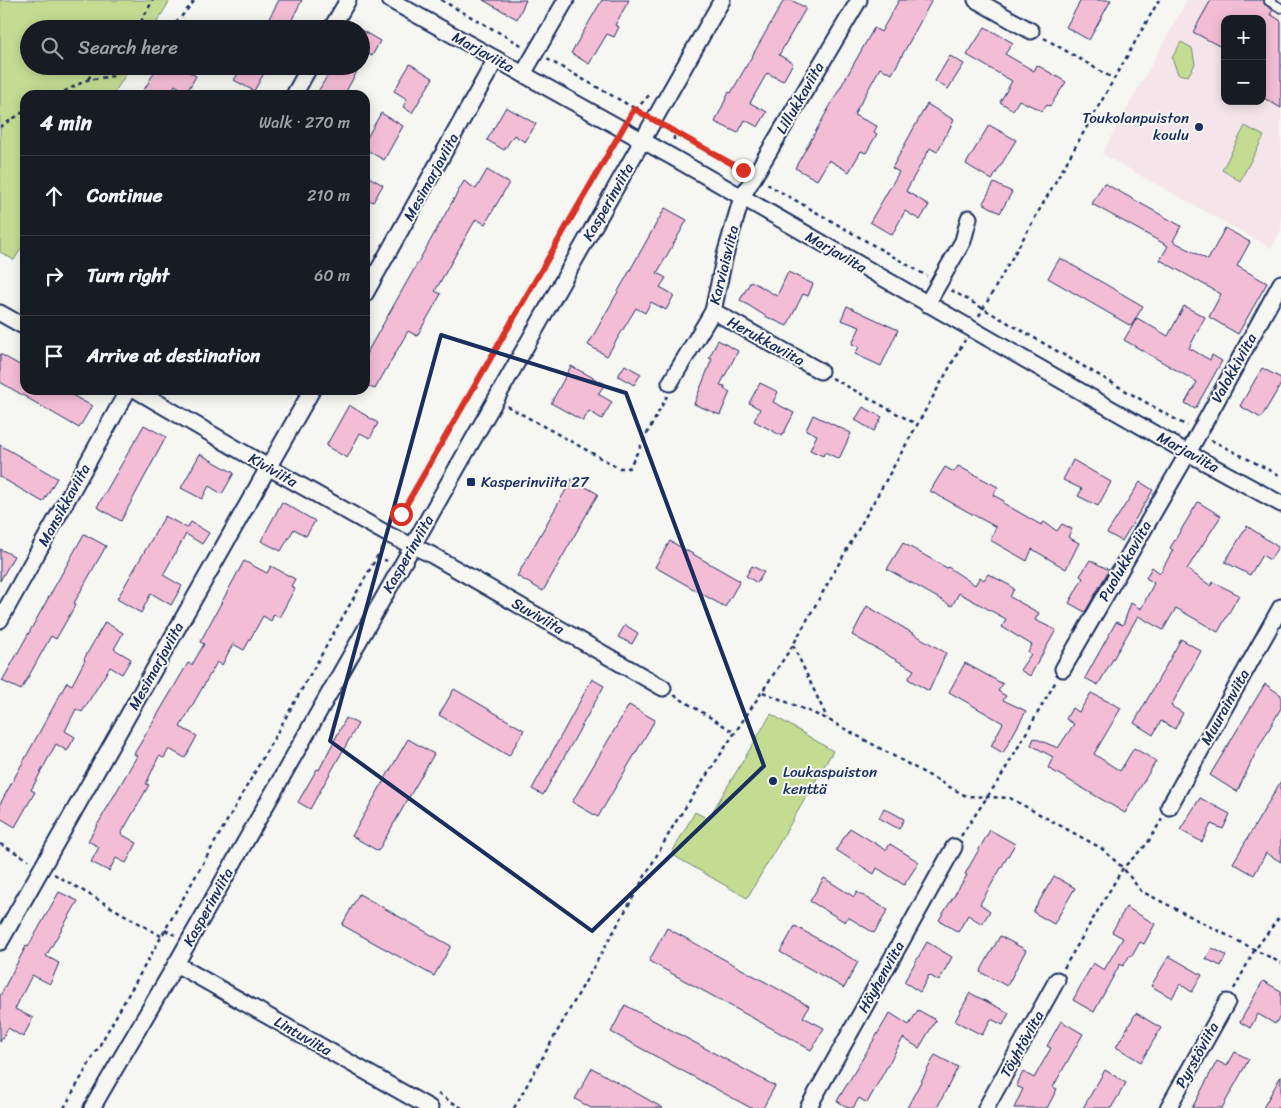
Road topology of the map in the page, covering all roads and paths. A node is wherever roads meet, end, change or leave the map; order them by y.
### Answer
1 (153, 0) edge
2 (195, 0) edge
3 (348, 0) edge
4 (390, 0) edge
5 (442, 0) edge
6 (566, 0) edge
7 (722, 0) edge
8 (859, 0) edge
9 (976, 0) edge
10 (1159, 0) edge
11 (1269, 1) dead end
12 (1281, 8) edge
13 (142, 20) edge
14 (178, 20) edge
15 (336, 20) edge
16 (1031, 31) joint
17 (536, 53) junction
18 (496, 59) junction
19 (523, 74) junction
20 (91, 75) edge
21 (114, 75) edge
22 (305, 75) edge
23 (1114, 79) junction
24 (87, 80) junction
25 (67, 90) edge
26 (297, 90) edge
27 (634, 109) junction
28 (20, 114) edge
29 (655, 119) junction
30 (0, 127) edge
31 (622, 130) junction
32 (643, 141) junction
33 (754, 176) junction
34 (742, 198) junction
35 (969, 218) dead end
36 (939, 283) junction
37 (1281, 283) edge
38 (370, 285) edge
39 (927, 304) junction
40 (984, 308) junction
41 (713, 311) junction
42 (0, 313) edge
43 (20, 324) edge
44 (971, 330) junction
45 (820, 370) joint
46 (670, 383) joint
47 (125, 395) edge
48 (145, 395) edge
49 (309, 395) edge
50 (506, 405) dead end
51 (916, 424) junction
52 (1199, 432) junction
53 (1188, 453) junction
54 (268, 467) junction
55 (1281, 476) edge
56 (1281, 504) edge
57 (389, 535) junction
58 (413, 546) junction
59 (1281, 607) edge
60 (0, 620) edge
61 (793, 645) junction
62 (1063, 669) joint
63 (663, 688) joint
64 (763, 692) junction
65 (827, 719) junction
66 (734, 732) junction
67 (987, 796) junction
68 (1169, 807) joint
69 (0, 844) edge
70 (954, 847) joint
71 (43, 868) junction
72 (1124, 868) junction
73 (1281, 915) edge
74 (162, 936) junction
75 (0, 942) edge
76 (1254, 951) junction
77 (1281, 963) edge
78 (176, 964) junction
79 (1057, 980) joint
80 (1227, 1002) joint
81 (64, 1108) edge
82 (92, 1108) edge
83 (430, 1108) edge
84 (514, 1108) edge
85 (808, 1108) edge
86 (986, 1108) edge
87 (1168, 1108) edge

1 - 13 path
2 - 14 path
3 - 15 street
4 - 18 street, Marjaviita
5 - 17 path
6 - 17 street
7 - 29 street, Kasperinviita
8 - 33 street, Lillukkaviita
9 - 16 street
10 - 23 path
11 - 12 lane
16 - 23 path
17 - 19 street
17 - 27 path
18 - 19 street, Marjaviita
18 - 38 street, Mesimarjaviita
19 - 31 street, Marjaviita
20 - 24 path
21 - 24 path
22 - 26 street
23 - 40 path
24 - 25 path
27 - 29 path
27 - 31 path
28 - 30 path
29 - 32 street, Kasperinviita
29 - 33 path
31 - 32 street, Marjaviita
31 - 57 path
32 - 34 street, Marjaviita
32 - 58 street, Kasperinviita
33 - 34 street, Lillukkaviita
33 - 36 path
34 - 39 street, Marjaviita
34 - 41 street, Karviaisviita
35 - 36 street
36 - 39 street
36 - 40 path
37 - 52 street, Valokkiviita
39 - 44 street, Marjaviita
40 - 44 path
40 - 52 path
41 - 45 street, Herukkaviita
41 - 46 street, Karviaisviita
42 - 43 street
44 - 51 path
44 - 53 street, Marjaviita
45 - 51 path
46 - 50 path
47 - 60 street, Mansikkaviita
48 - 54 street, Kiviviita
49 - 54 street, Mesimarjaviita
51 - 61 path
52 - 53 street, Valokkiviita
52 - 55 path
53 - 56 street, Marjaviita
53 - 62 street, Puolukkaviita
54 - 57 street, Kiviviita
54 - 71 street, Mesimarjaviita
57 - 58 street, Kiviviita
57 - 74 path
58 - 63 street, Suviviita
58 - 78 street, Kasperinviita
59 - 68 street, Muurainviita
61 - 64 path
61 - 65 path
62 - 67 path
63 - 66 path
64 - 65 path
64 - 66 path
65 - 67 path
66 - 84 path
67 - 70 path
67 - 72 path
68 - 72 path
69 - 71 path
70 - 85 street, Höyhenviita
71 - 74 path
71 - 75 street, Mesimarjaviita
72 - 76 path
72 - 79 path
73 - 76 path
74 - 81 path
76 - 77 path
76 - 80 path
78 - 82 street, Kasperinviita
78 - 83 street, Lintuviita
79 - 86 street, Töyhtöviita
80 - 87 street, Pyrstöviita

